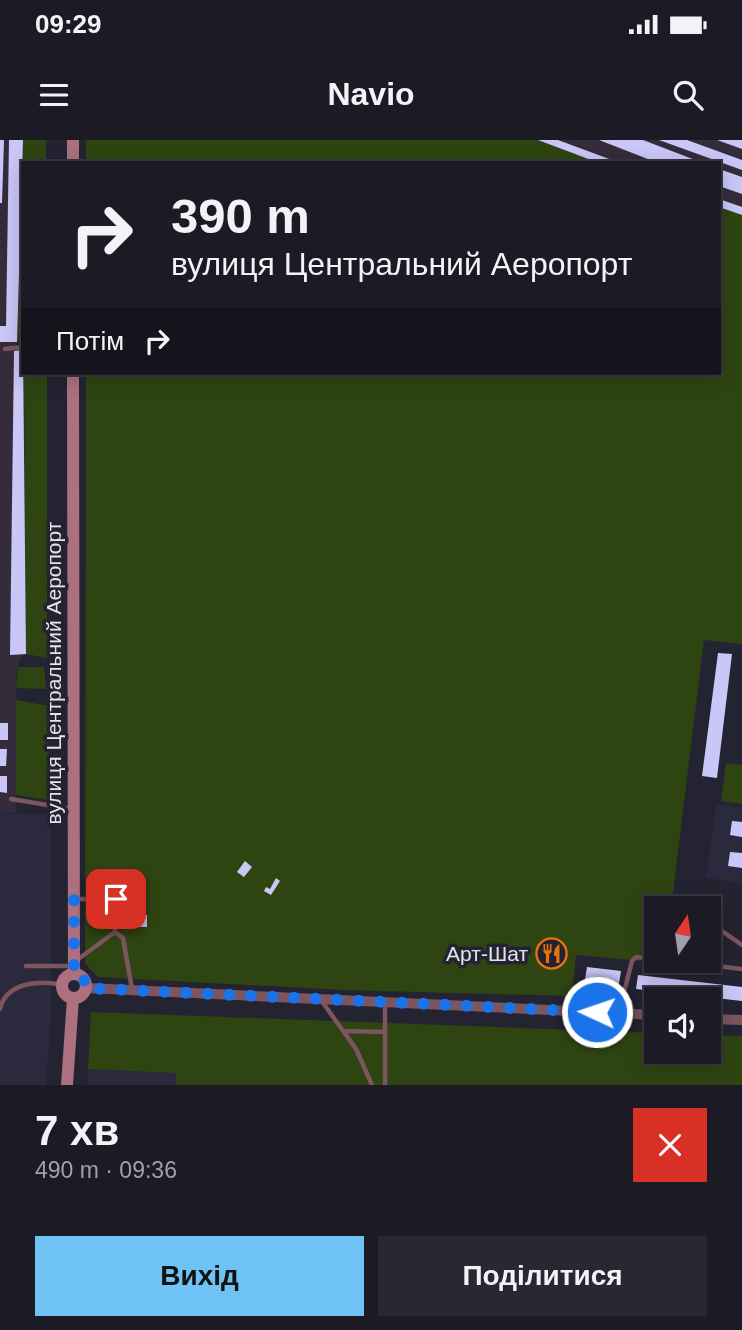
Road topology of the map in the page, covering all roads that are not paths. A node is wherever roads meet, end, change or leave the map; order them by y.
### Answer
1 (73, 140) edge
2 (73, 161) edge
3 (21, 347) edge
4 (5, 349) dead end
5 (73, 375) edge
6 (11, 799) dead end
7 (74, 810) junction
8 (74, 899) junction
9 (116, 914) dead end
10 (721, 930) edge
11 (742, 945) edge
12 (644, 958) edge
13 (26, 966) dead end
14 (721, 967) edge
15 (74, 968) junction
16 (742, 970) edge
17 (62, 985) junction
18 (86, 988) junction
19 (132, 990) junction
20 (74, 998) junction
21 (320, 999) junction
22 (385, 1002) junction
23 (0, 1009) edge
24 (619, 1013) junction
25 (644, 1014) edge
26 (721, 1019) edge
27 (742, 1020) edge
28 (344, 1031) junction
29 (384, 1032) junction
30 (67, 1085) edge
31 (372, 1085) edge
32 (385, 1085) edge

1 - 2 main road
3 - 4 lane
5 - 7 main road, вулиця Центральний Аеропорт
6 - 7 lane
7 - 8 main road, вулиця Центральний Аеропорт
8 - 9 lane
8 - 15 main road, вулиця Центральний Аеропорт
10 - 11 lane
12 - 24 lane
13 - 15 lane
14 - 16 lane
15 - 17 main road
15 - 18 main road
15 - 19 lane
17 - 20 main road
17 - 23 lane
18 - 19 street
18 - 20 main road
19 - 21 street
20 - 30 main road
21 - 22 street
21 - 28 lane
22 - 24 street
22 - 29 lane
24 - 25 street
26 - 27 street
28 - 29 lane
28 - 31 lane
29 - 32 lane

